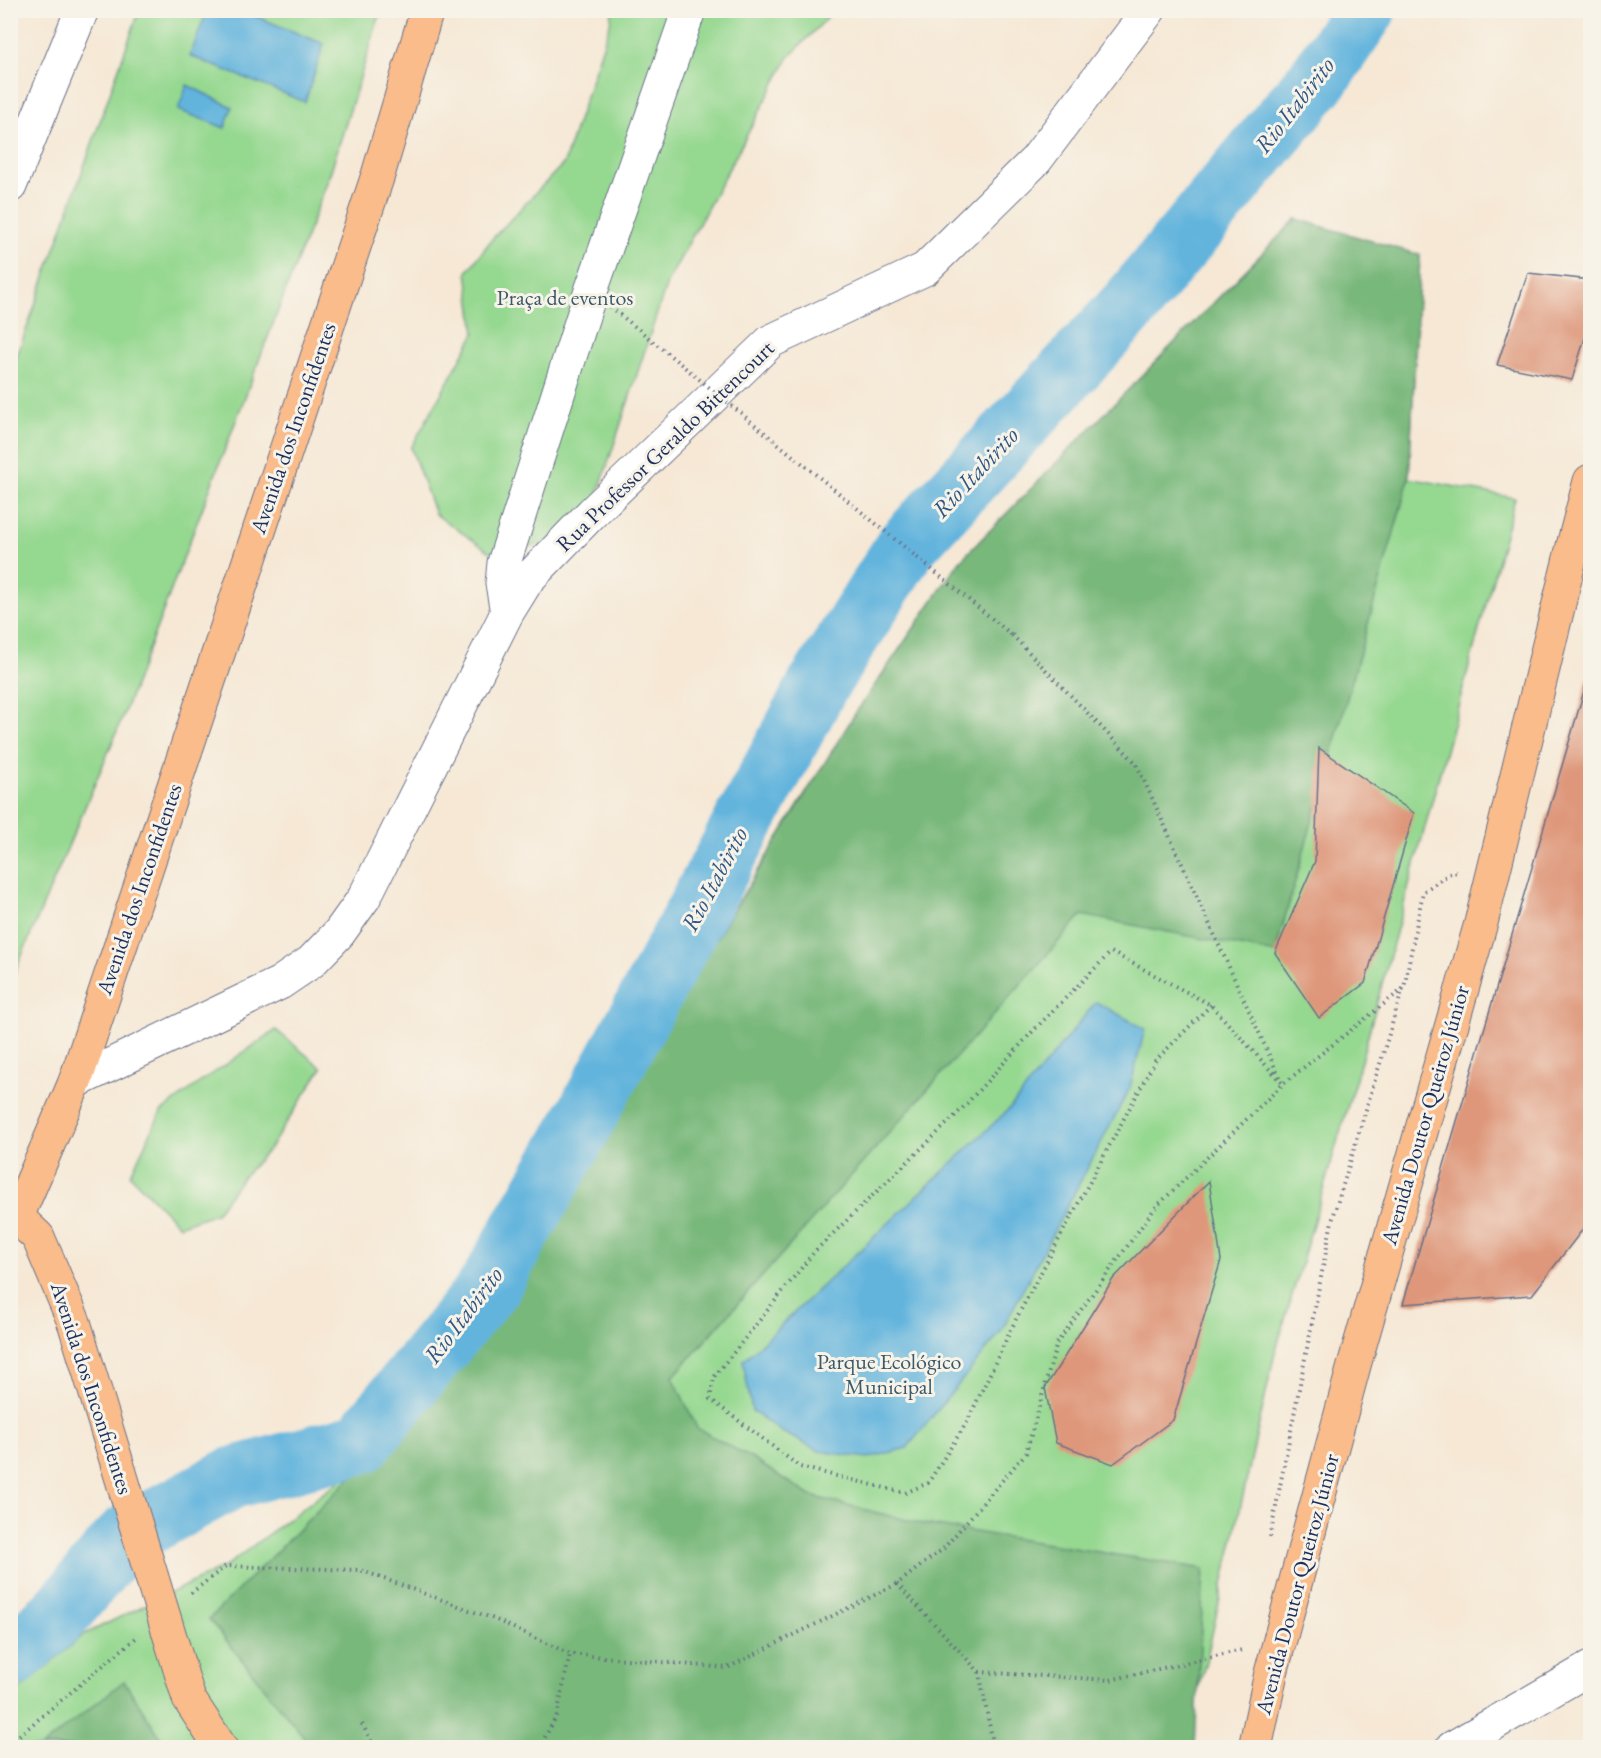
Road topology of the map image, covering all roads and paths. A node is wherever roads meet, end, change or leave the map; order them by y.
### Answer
1 (82, 10) edge
2 (427, 10) edge
3 (689, 10) edge
4 (1149, 10) edge
5 (10, 186) edge
6 (606, 303) dead end
7 (1590, 481) edge
8 (1582, 550) edge
9 (507, 613) junction
10 (1423, 892) dead end
11 (1404, 988) junction
12 (1211, 1005) junction
13 (75, 1082) junction
14 (1283, 1084) junction
15 (14, 1224) edge
16 (1268, 1543) dead end
17 (360, 1570) dead end
18 (897, 1584) junction
19 (1246, 1649) dead end
20 (570, 1654) junction
21 (1590, 1668) edge
22 (979, 1672) junction
23 (362, 1725) dead end
24 (222, 1748) edge
25 (375, 1748) edge
26 (539, 1748) edge
27 (994, 1748) edge
28 (1255, 1748) edge
29 (1452, 1748) edge

1 - 5 street
2 - 13 main road, Avenida dos Inconfidentes
3 - 9 street
4 - 9 street, Rua Professor Geraldo Bittencourt
6 - 14 path, bridge
7 - 8 main road, Avenida Doutor Queiroz Júnior
8 - 28 main road, Avenida Doutor Queiroz Júnior
9 - 13 street, Rua Professor Geraldo Bittencourt
10 - 11 path
11 - 14 path
11 - 16 path
12 - 12 path
12 - 14 path
13 - 15 main road, Avenida dos Inconfidentes
14 - 18 path
15 - 24 main road, Avenida dos Inconfidentes, bridge
17 - 20 path
18 - 20 path
18 - 22 path
19 - 22 path
20 - 26 path
21 - 29 street
22 - 27 path
23 - 25 path

